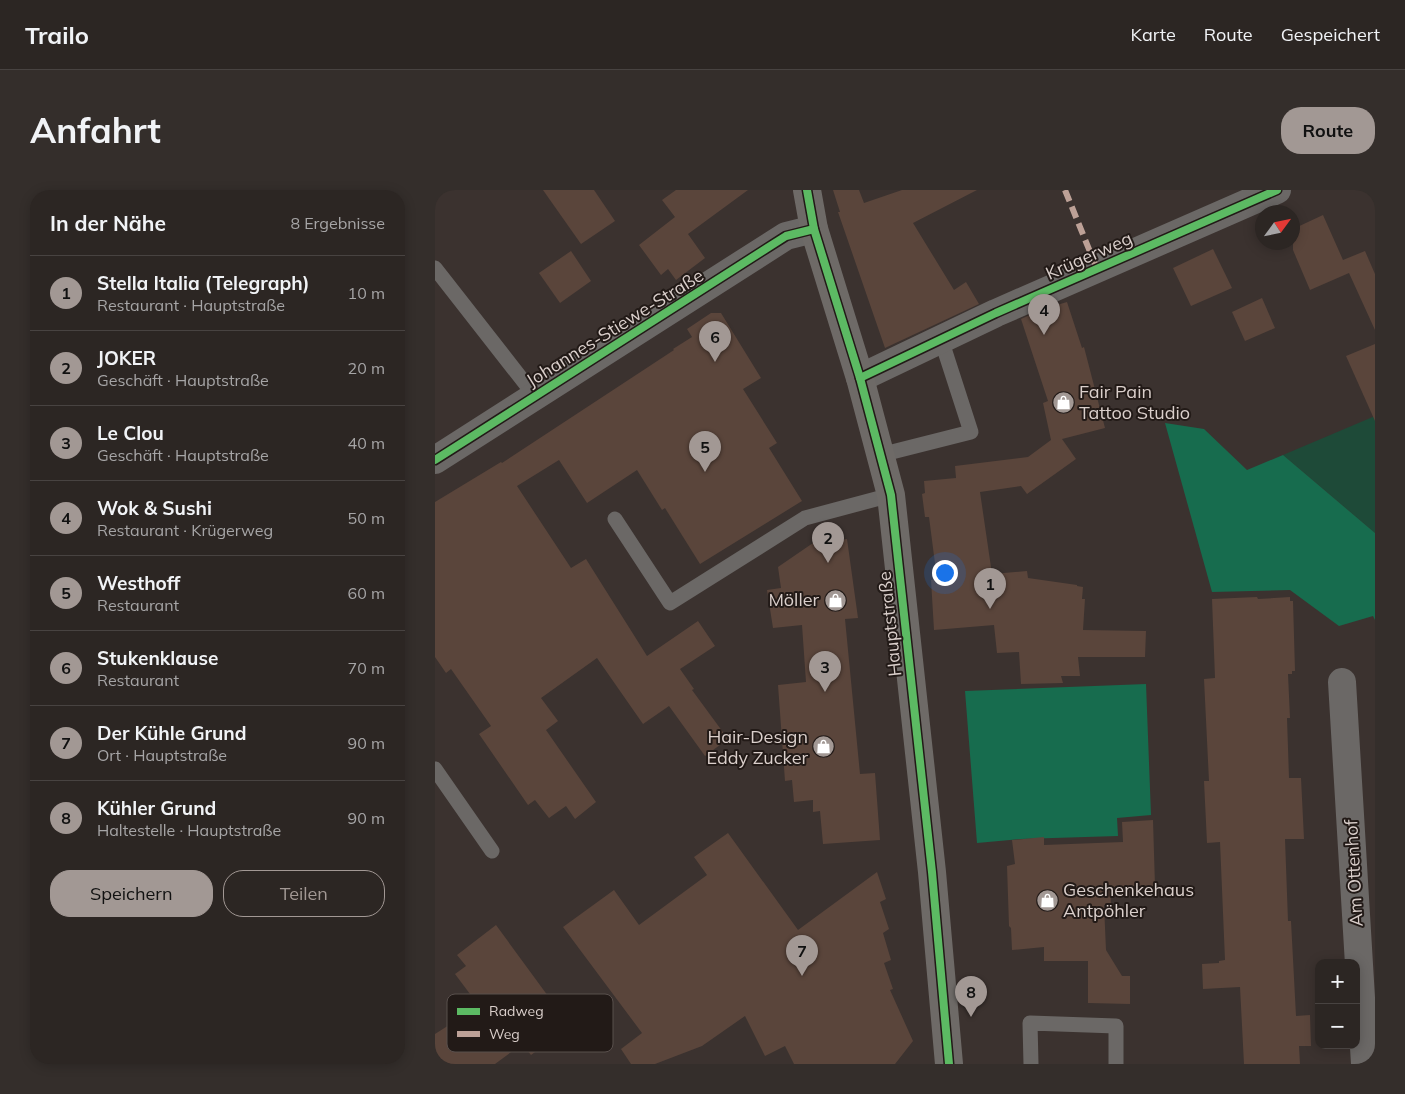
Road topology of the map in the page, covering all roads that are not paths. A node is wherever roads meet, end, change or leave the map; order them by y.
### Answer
1 (807, 190) edge
2 (1277, 190) edge
3 (814, 228) junction
4 (435, 268) edge
5 (941, 339) junction
6 (860, 378) junction
7 (535, 396) junction
8 (880, 455) junction
9 (435, 460) edge
10 (891, 495) junction
11 (615, 519) dead end
12 (1342, 682) dead end
13 (435, 769) edge
14 (492, 851) dead end
15 (949, 1064) edge
16 (1031, 1064) edge
17 (1116, 1064) edge
18 (1365, 1064) edge

1 - 3 main road, Hauptstraße
2 - 5 street, Krügerweg
3 - 6 main road, Hauptstraße
3 - 7 street, Johannes-Stiewe-Straße
4 - 7 lane
5 - 6 street, Krügerweg
5 - 8 lane
6 - 8 main road, Hauptstraße
7 - 9 street, Johannes-Stiewe-Straße
8 - 10 main road, Hauptstraße
10 - 11 lane
10 - 15 main road, Hauptstraße
12 - 18 street, Am Ottenhof
13 - 14 lane
16 - 17 lane

